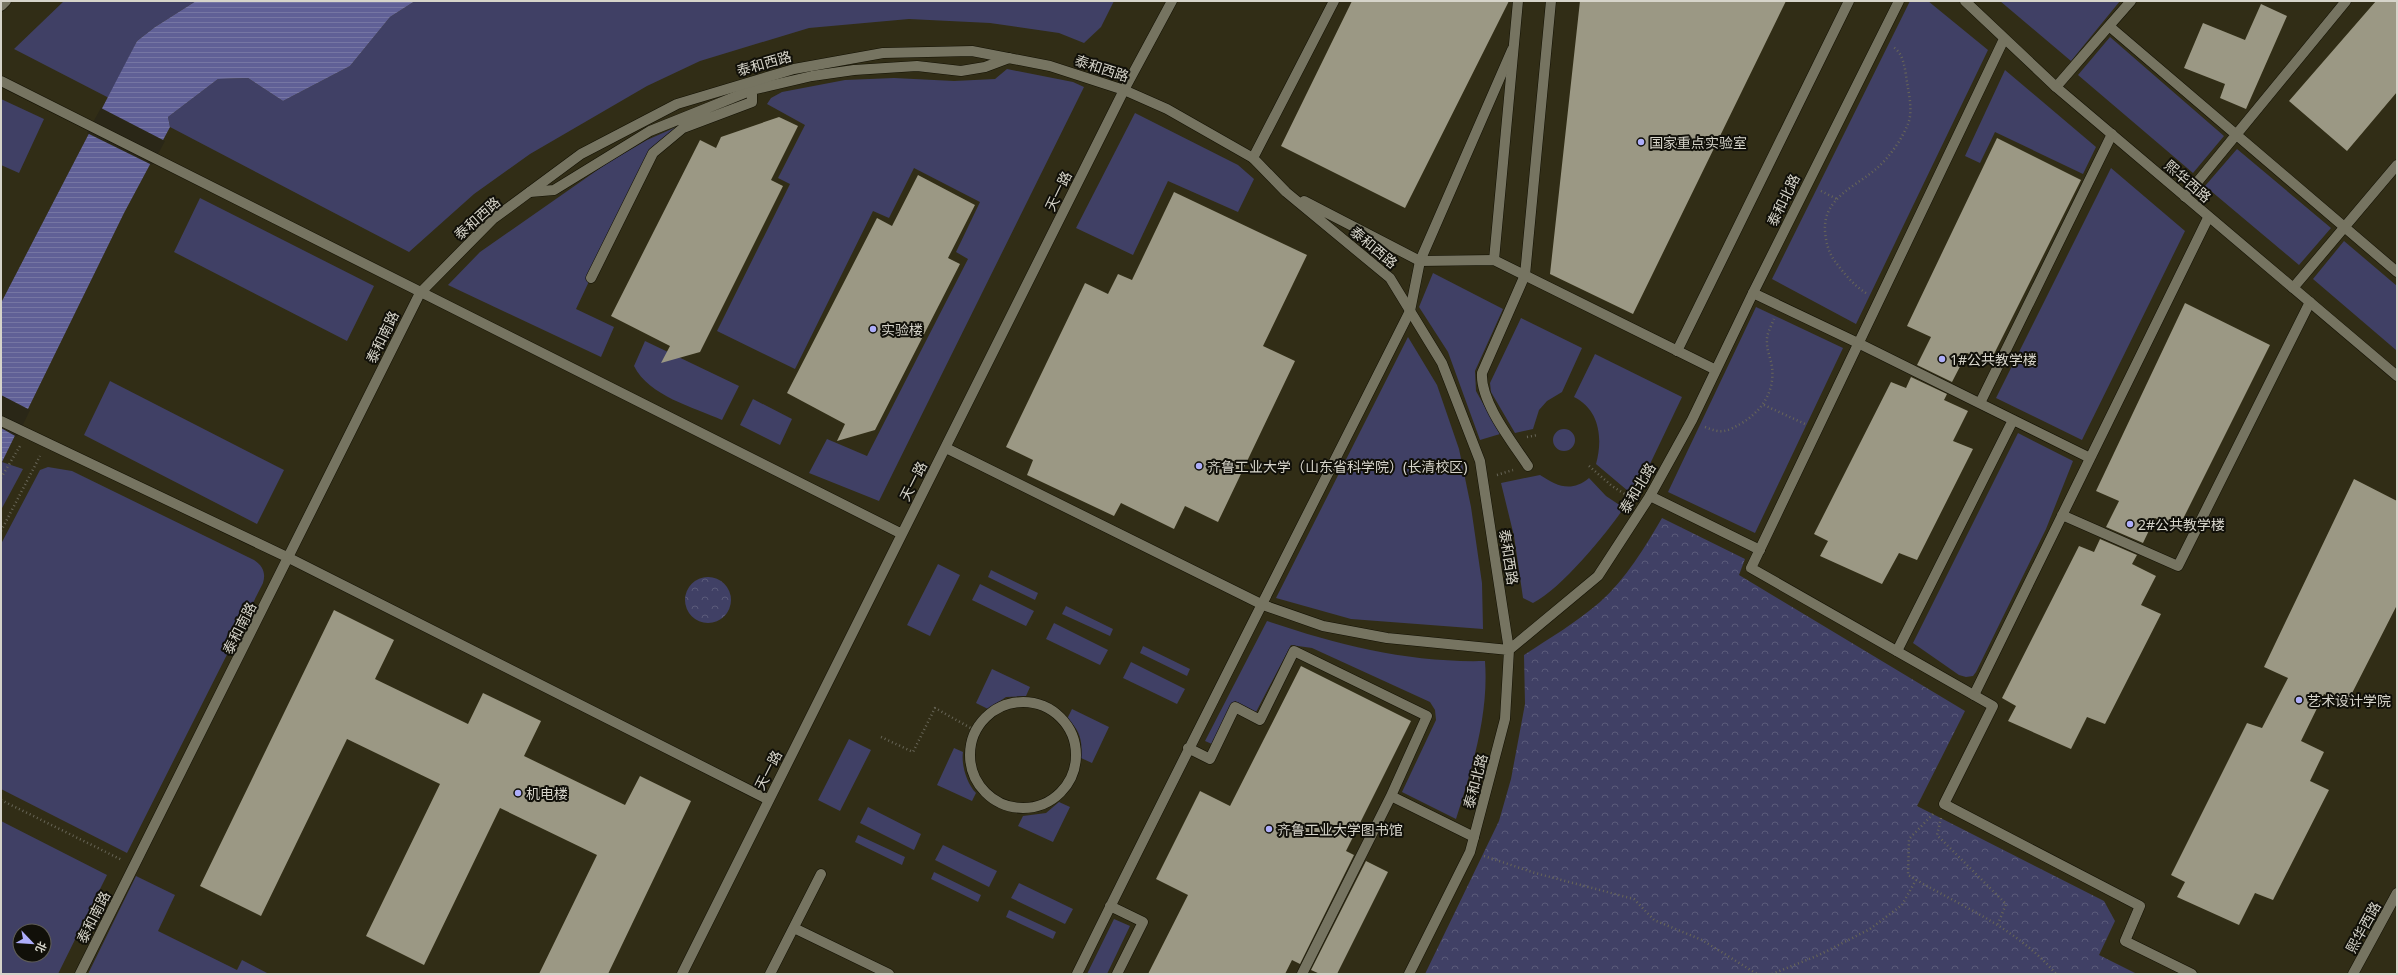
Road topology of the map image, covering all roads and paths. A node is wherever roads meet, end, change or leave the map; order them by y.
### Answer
1 (6, 1) edge
2 (1172, 1) edge
3 (1334, 1) edge
4 (1518, 1) edge
5 (1552, 1) edge
6 (1849, 1) edge
7 (1899, 1) edge
8 (1965, 1) edge
9 (2131, 1) edge
10 (2346, 1) edge
11 (1, 6) edge
12 (2109, 26) junction
13 (1878, 40) junction
14 (2004, 40) junction
15 (1512, 50) junction
16 (1008, 58) junction
17 (1, 81) edge
18 (2056, 87) junction
19 (752, 90) junction
20 (1124, 90) junction
21 (2112, 134) junction
22 (2237, 135) junction
23 (1253, 158) junction
24 (2397, 165) edge
25 (530, 192) junction
26 (1286, 192) junction
27 (2185, 197) junction
28 (2208, 218) junction
29 (2344, 227) junction
30 (1494, 260) junction
31 (1420, 261) junction
32 (2397, 272) edge
33 (1525, 275) junction
34 (591, 278) dead end
35 (2293, 288) junction
36 (420, 293) junction
37 (1753, 293) junction
38 (1880, 301) junction
39 (2310, 302) junction
40 (1780, 306) junction
41 (1410, 311) junction
42 (1860, 344) junction
43 (1677, 351) junction
44 (1716, 370) junction
45 (2397, 376) edge
46 (1980, 403) junction
47 (1764, 405) junction
48 (1692, 420) junction
49 (2013, 420) junction
50 (1, 421) edge
51 (1818, 430) junction
52 (29, 434) junction
53 (47, 443) junction
54 (946, 448) junction
55 (2090, 458) junction
56 (1528, 466) dead end
57 (1588, 466) dead end
58 (1, 478) edge
59 (1647, 500) junction
60 (2062, 515) junction
61 (1, 531) edge
62 (902, 534) junction
63 (1760, 550) junction
64 (289, 558) junction
65 (1262, 605) junction
66 (1509, 650) junction
67 (1897, 651) junction
68 (1974, 695) junction
69 (976, 731) junction
70 (881, 737) dead end
71 (1188, 748) junction
72 (1391, 796) junction
73 (1, 800) edge
74 (769, 800) junction
75 (1944, 804) junction
76 (1474, 837) junction
77 (1470, 852) junction
78 (134, 866) junction
79 (821, 874) dead end
80 (1916, 880) junction
81 (2397, 893) edge
82 (1110, 906) junction
83 (1998, 924) junction
84 (794, 928) junction
85 (80, 974) edge
86 (682, 974) edge
87 (770, 974) edge
88 (890, 974) edge
89 (1077, 974) edge
90 (1117, 974) edge
91 (1302, 974) edge
92 (1409, 974) edge
93 (1757, 974) edge
94 (1772, 974) edge
95 (2056, 974) edge
96 (2192, 974) edge
97 (2353, 974) edge

1 - 11 street
2 - 20 street, 天一路
3 - 23 street
4 - 15 street
5 - 33 street
6 - 43 street
7 - 13 street, 泰和北路
8 - 14 street, 熙华西路
9 - 12 street
10 - 22 street
12 - 18 street
12 - 22 street
13 - 37 street, 泰和北路
13 - 38 path
14 - 18 street, 熙华西路
14 - 38 street
15 - 30 street
15 - 31 street
16 - 19 street
16 - 20 street, 泰和西路
16 - 25 street, 泰和西路
17 - 36 street
18 - 21 street, 熙华西路
19 - 25 street
19 - 34 street
20 - 23 street, 泰和西路
20 - 54 street, 天一路
21 - 27 street, 熙华西路
21 - 46 street
22 - 27 street
22 - 29 street
23 - 26 street, 泰和西路
24 - 29 street
25 - 36 street, 泰和西路
26 - 31 street
26 - 41 street, 泰和西路
27 - 28 street, 熙华西路
28 - 35 street, 熙华西路
28 - 55 street
29 - 32 street
29 - 35 street
30 - 31 street
30 - 33 street
31 - 41 street
33 - 43 street
33 - 56 street
35 - 39 street, 熙华西路
36 - 62 street
36 - 64 street, 泰和南路
37 - 40 street
37 - 44 street, 泰和北路
38 - 42 street
39 - 45 street, 熙华西路
39 - 60 street
40 - 42 street
40 - 47 path
41 - 65 street
41 - 66 street, 泰和西路
42 - 46 street
42 - 51 street
43 - 44 street
44 - 48 street, 泰和北路
46 - 49 street
47 - 48 path
47 - 51 path
48 - 59 street, 泰和北路
49 - 55 street
49 - 67 street
50 - 52 street
51 - 63 street
52 - 53 street
52 - 58 path
53 - 61 path
53 - 64 street
54 - 62 street, 天一路
54 - 65 street
55 - 60 street
57 - 59 path
59 - 63 street
59 - 66 street, 泰和北路
60 - 68 street
62 - 74 street, 天一路
63 - 67 street
64 - 74 street
64 - 78 street, 泰和南路
65 - 66 street
65 - 71 street
66 - 76 street, 泰和北路
67 - 68 street
68 - 75 street
69 - 69 street
69 - 70 path
71 - 72 street
71 - 82 street
72 - 76 street
72 - 91 street
73 - 78 path
74 - 86 street, 天一路
75 - 80 path
75 - 83 path
75 - 96 street
76 - 77 street, 泰和北路
77 - 92 street, 泰和北路
77 - 93 path
78 - 85 street, 泰和南路
79 - 84 street
80 - 83 path
80 - 94 path
81 - 97 street, 熙华西路
82 - 89 street
82 - 90 street
83 - 95 path
84 - 87 street
84 - 88 street

